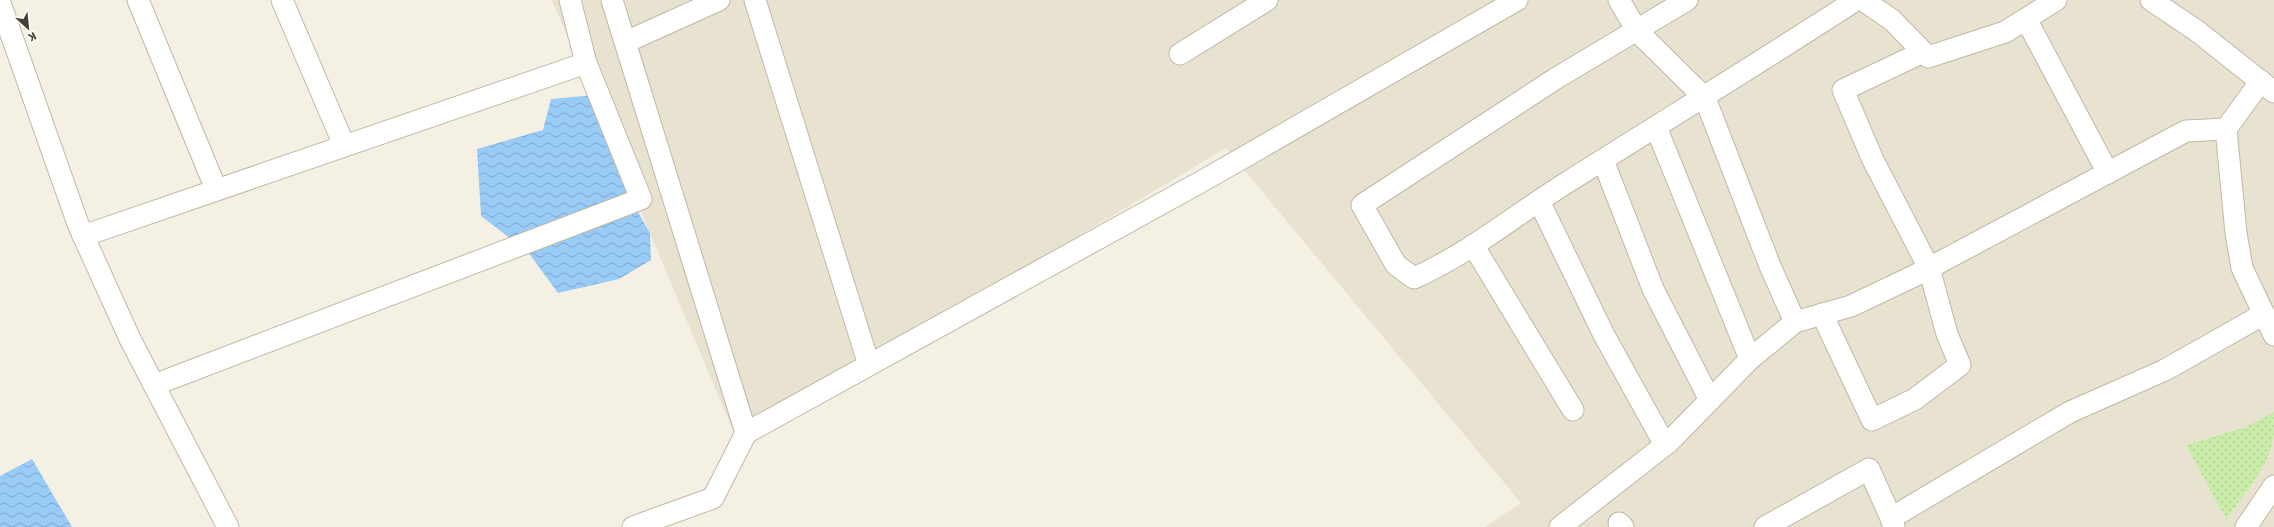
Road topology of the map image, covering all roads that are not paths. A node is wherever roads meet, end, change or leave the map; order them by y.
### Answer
1 (138, 0) edge
2 (282, 0) edge
3 (570, 0) edge
4 (612, 0) edge
5 (719, 0) edge
6 (755, 0) edge
7 (1268, 0) edge
8 (1517, 0) edge
9 (1620, 0) edge
10 (1687, 0) edge
11 (1856, 0) edge
12 (1863, 0) edge
13 (2056, 0) edge
14 (2151, 0) edge
15 (0, 3) edge
16 (2026, 19) junction
17 (1637, 31) junction
18 (626, 42) junction
19 (1922, 52) junction
20 (1180, 54) dead end
21 (586, 63) junction
22 (2268, 86) edge
23 (1705, 98) junction
24 (1656, 127) junction
25 (2226, 129) junction
26 (344, 145) junction
27 (1603, 160) junction
28 (2108, 172) junction
29 (216, 189) junction
30 (1539, 200) junction
31 (83, 236) junction
32 (1473, 245) junction
33 (1929, 268) junction
34 (1822, 314) junction
35 (2264, 314) junction
36 (1795, 322) junction
37 (2274, 335) edge
38 (1750, 359) junction
39 (869, 365) junction
40 (154, 385) junction
41 (1710, 400) junction
42 (1573, 410) dead end
43 (746, 433) junction
44 (1665, 444) junction
45 (2274, 486) edge
46 (1892, 522) edge
47 (228, 527) edge
48 (633, 527) edge
49 (1560, 527) edge
50 (1765, 527) edge
51 (2246, 527) edge

1 - 29 street
2 - 26 street
3 - 21 street
4 - 18 street
5 - 18 street
6 - 39 street
7 - 20 street
8 - 39 street
9 - 17 street
10 - 17 street
11 - 23 street
12 - 19 street
13 - 16 street
14 - 22 street
15 - 31 street
16 - 19 street
16 - 28 street
17 - 23 street
17 - 32 street
18 - 43 street
19 - 33 street
21 - 26 street
21 - 40 street
22 - 25 street
23 - 24 street
23 - 36 street
24 - 27 street
24 - 38 street
25 - 28 street
25 - 35 street
26 - 29 street
27 - 30 street
27 - 41 street
28 - 33 street
29 - 31 street
30 - 32 street
30 - 44 street
31 - 40 street
32 - 42 street
33 - 34 street
33 - 34 street
34 - 36 street
35 - 37 street
35 - 46 street
36 - 38 street
38 - 41 street
39 - 43 street
40 - 47 street
41 - 44 street
43 - 48 street
44 - 49 street
45 - 51 street
46 - 50 street

